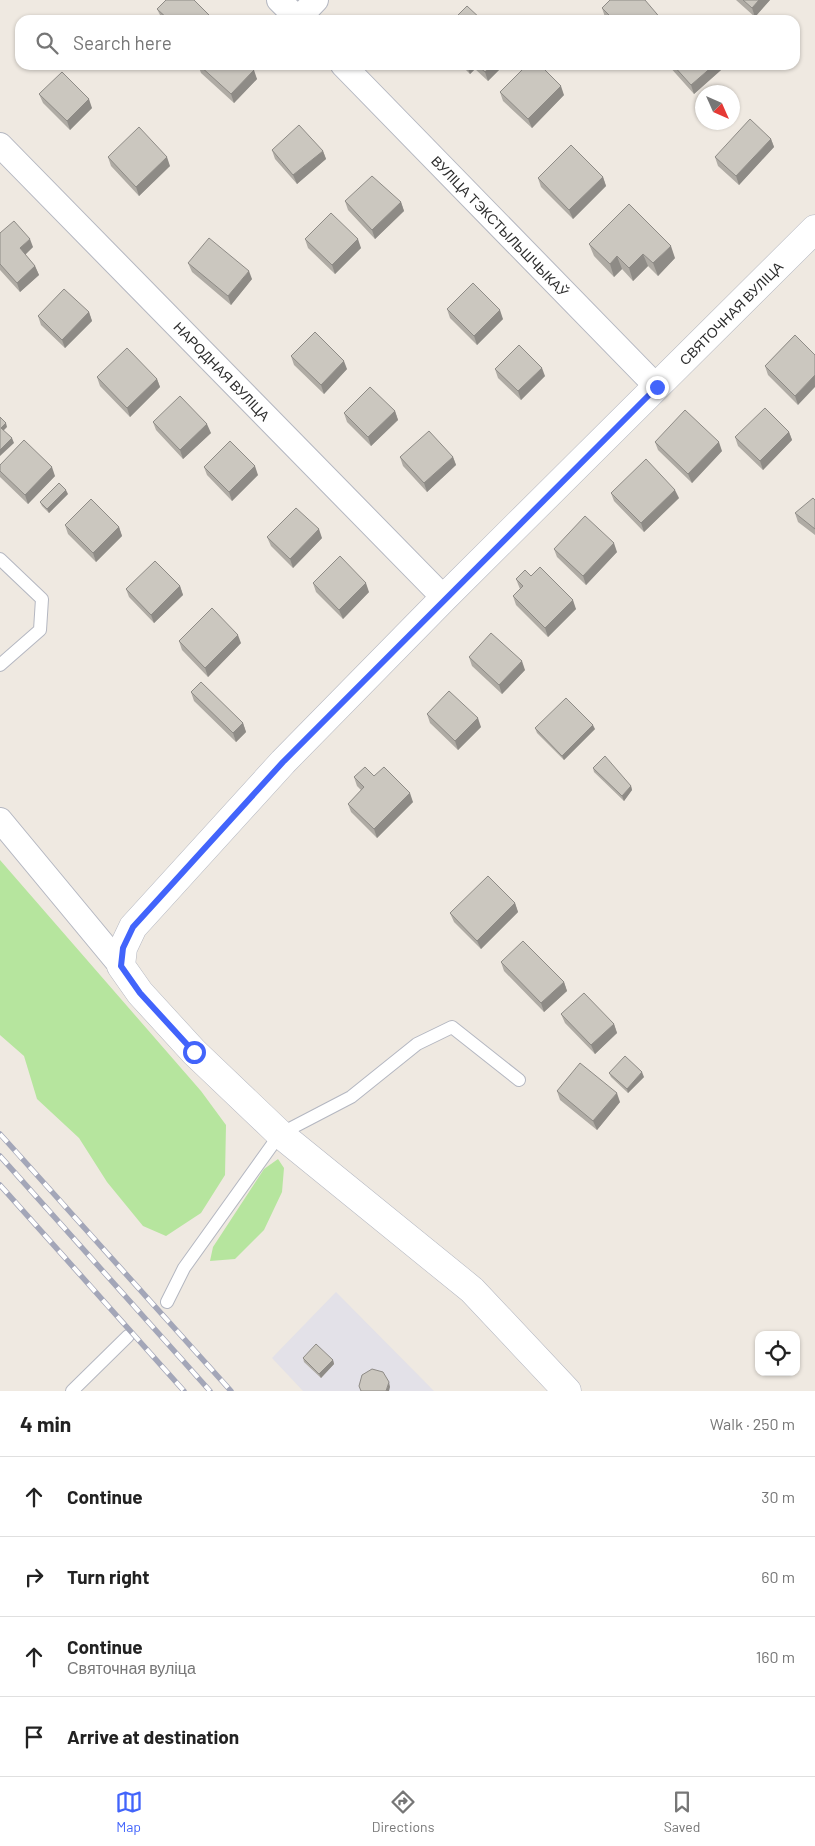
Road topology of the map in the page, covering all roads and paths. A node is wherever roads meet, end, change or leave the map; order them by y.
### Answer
1 (279, 0) edge
2 (316, 0) edge
3 (294, 15) edge
4 (303, 15) edge
5 (348, 70) edge
6 (0, 145) edge
7 (815, 229) edge
8 (657, 387) junction
9 (0, 559) edge
10 (444, 598) junction
11 (0, 665) edge
12 (0, 820) edge
13 (121, 966) junction
14 (519, 1080) dead end
15 (280, 1134) junction
16 (167, 1302) dead end
17 (128, 1336) dead end
18 (72, 1391) edge
19 (567, 1391) edge

1 - 3 street
2 - 4 street
5 - 8 street, ВУЛІЦА ТЭКСТЫЛЬШЧЫКАЎ
6 - 10 street, НАРОДНАЯ ВУЛІЦА
7 - 8 street, СВЯТОЧНАЯ ВУЛІЦА
8 - 10 street, СВЯТОЧНАЯ ВУЛІЦА
9 - 11 lane
10 - 13 street, СВЯТОЧНАЯ ВУЛІЦА
12 - 13 street
13 - 15 street
14 - 15 lane
15 - 16 lane
15 - 19 street
17 - 18 lane

